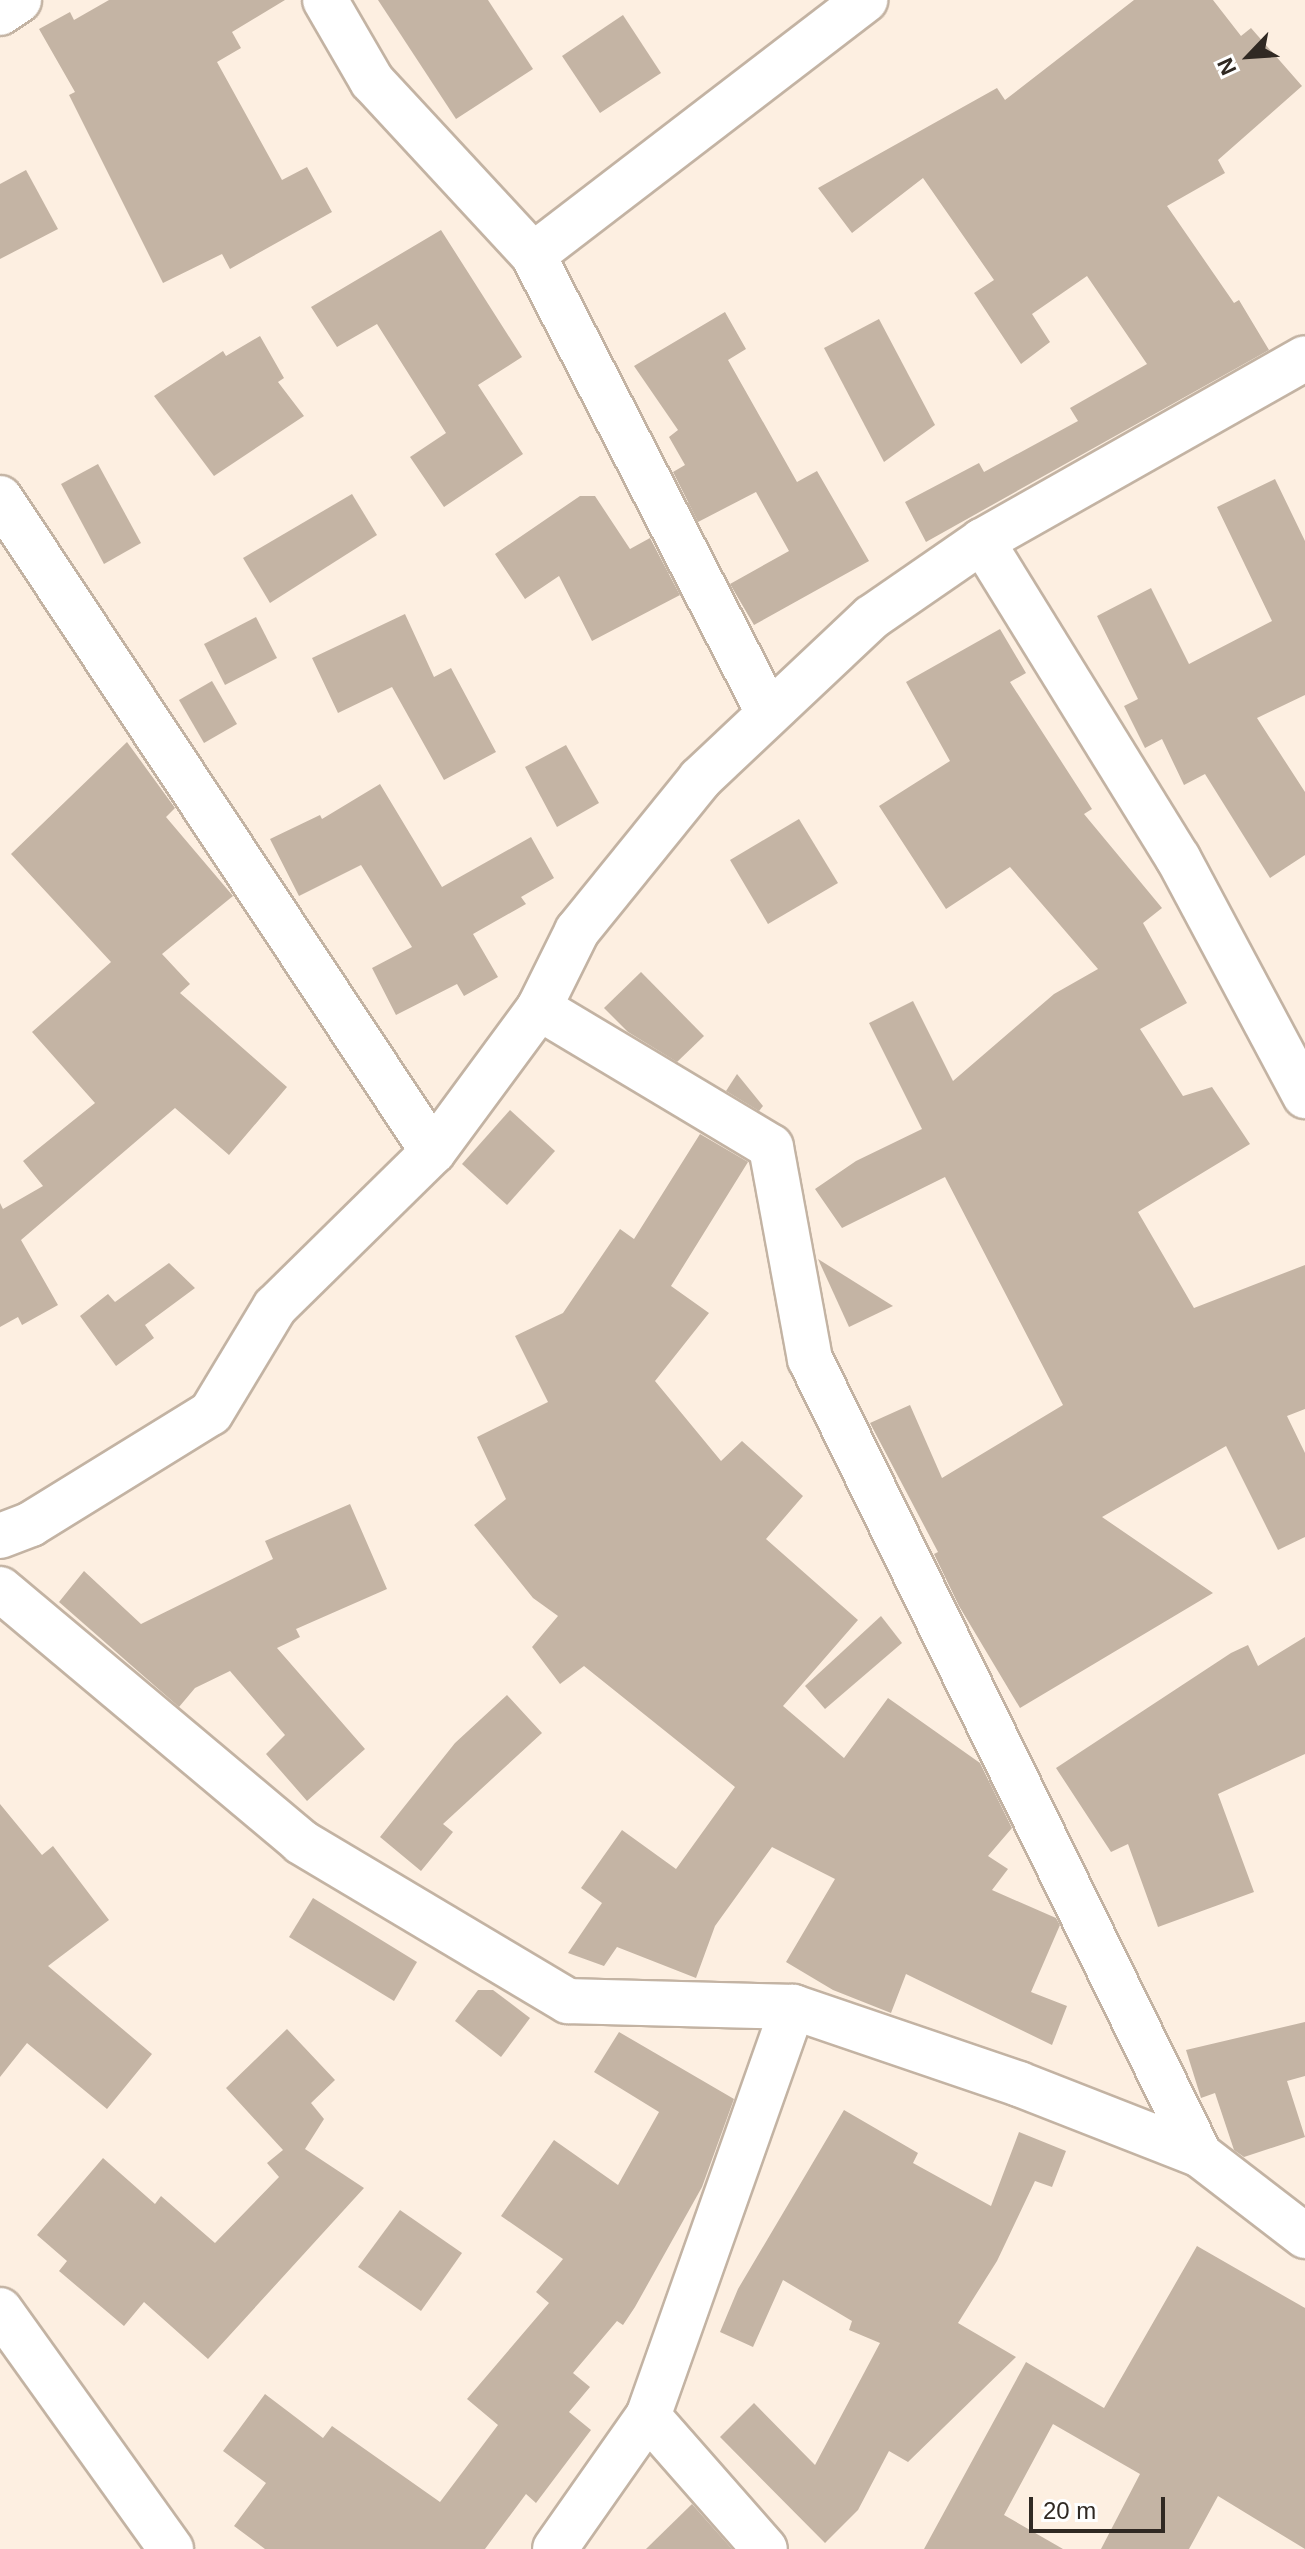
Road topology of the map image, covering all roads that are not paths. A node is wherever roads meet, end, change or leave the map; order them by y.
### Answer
1 (19, 0) edge
2 (325, 0) edge
3 (865, 0) edge
4 (0, 13) edge
5 (533, 255) junction
6 (1305, 358) edge
7 (0, 498) edge
8 (982, 541) junction
9 (768, 712) junction
10 (539, 1008) junction
11 (1305, 1096) edge
12 (433, 1152) junction
13 (10, 1520) edge
14 (0, 1589) edge
15 (793, 2007) junction
16 (1200, 2155) junction
17 (1305, 2236) edge
18 (0, 2310) edge
19 (648, 2416) junction
20 (171, 2549) edge
21 (555, 2549) edge
22 (765, 2549) edge

1 - 4 street
2 - 5 street
3 - 5 street
5 - 9 street
6 - 8 street
7 - 12 street
8 - 9 street
8 - 11 street
9 - 10 street
10 - 12 street
10 - 16 street
12 - 13 street
14 - 15 street
15 - 16 street
15 - 19 street
16 - 17 street
18 - 20 street
19 - 21 street
19 - 22 street

